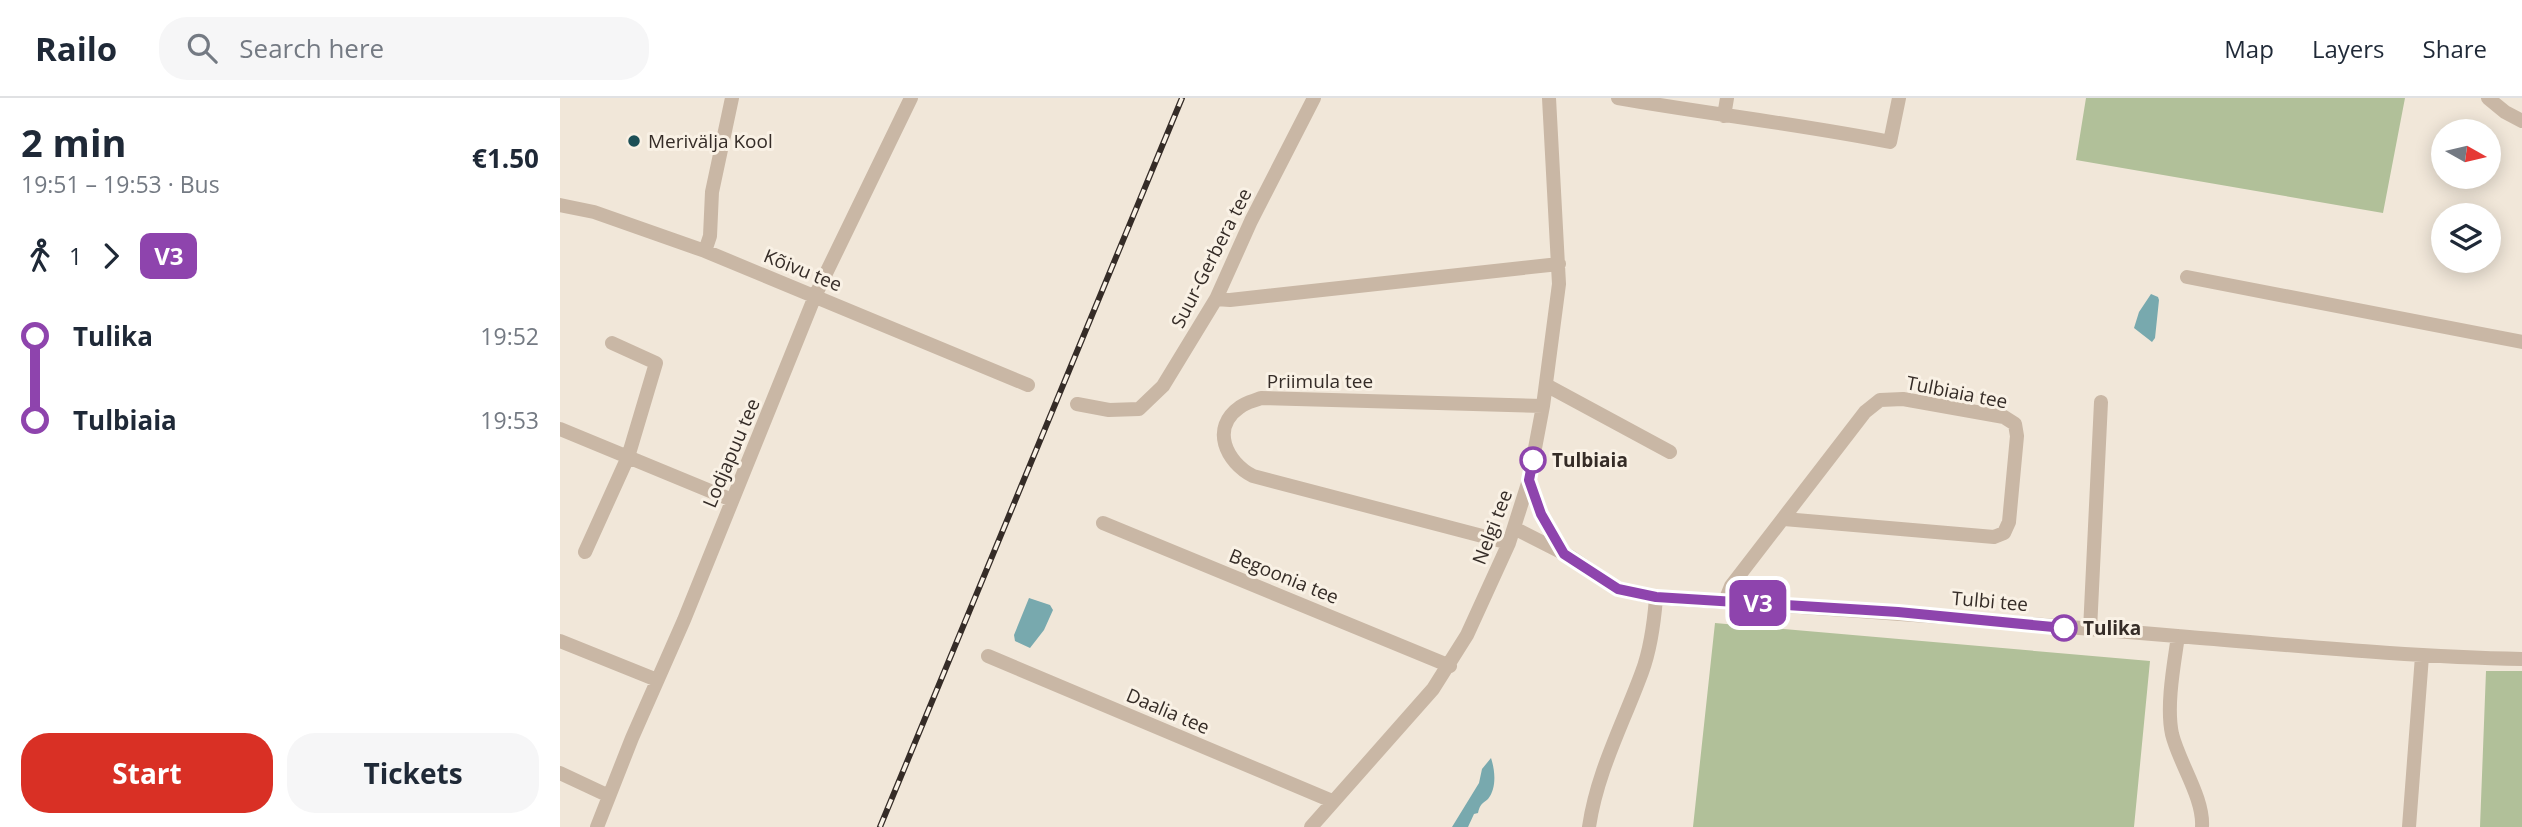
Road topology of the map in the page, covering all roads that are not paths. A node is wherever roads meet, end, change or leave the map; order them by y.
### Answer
1 (732, 98) edge
2 (911, 98) edge
3 (1314, 98) edge
4 (1549, 98) edge
5 (1618, 98) edge
6 (1727, 98) edge
7 (1899, 98) edge
8 (2488, 98) edge
9 (1724, 117) junction
10 (2522, 121) edge
11 (560, 205) edge
12 (705, 251) junction
13 (1559, 264) junction
14 (2187, 277) dead end
15 (815, 296) junction
16 (1216, 299) junction
17 (2522, 342) edge
18 (612, 344) dead end
19 (1028, 385) dead end
20 (1546, 385) junction
21 (2101, 402) dead end
22 (1077, 404) dead end
23 (1543, 405) junction
24 (560, 429) edge
25 (1670, 452) dead end
26 (628, 457) junction
27 (1529, 480) junction
28 (732, 500) junction
29 (1784, 519) junction
30 (1103, 523) dead end
31 (1514, 528) junction
32 (1509, 543) junction
33 (585, 552) dead end
34 (1564, 554) junction
35 (1656, 597) junction
36 (1725, 601) junction
37 (2090, 630) junction
38 (2178, 636) junction
39 (560, 641) edge
40 (988, 656) dead end
41 (2422, 656) junction
42 (2522, 659) edge
43 (1450, 666) junction
44 (657, 680) junction
45 (560, 773) edge
46 (609, 796) junction
47 (1332, 801) junction
48 (597, 827) edge
49 (1311, 827) edge
50 (1589, 827) edge
51 (2202, 827) edge
52 (2409, 827) edge

1 - 12 street
2 - 15 street, Lodjapuu tee
3 - 16 street, Suur-Gerbera tee
4 - 13 street, Nelgi tee
5 - 9 street
6 - 9 street
7 - 9 street
8 - 10 street
11 - 12 street, Kõivu tee
12 - 15 street, Kõivu tee
13 - 16 street
13 - 20 street, Nelgi tee
14 - 17 street
15 - 19 street, Kõivu tee
15 - 28 street, Lodjapuu tee
16 - 22 street, Suur-Gerbera tee
18 - 26 street
20 - 23 street, Nelgi tee
20 - 25 street
21 - 37 street
23 - 27 street, Nelgi tee
23 - 32 street, Priimula tee
24 - 26 street
26 - 28 street
26 - 33 street
27 - 31 street, Nelgi tee
27 - 34 street
28 - 44 street, Lodjapuu tee
29 - 29 street, Tulbiaia tee
29 - 36 street, Tulbiaia tee
30 - 43 street, Begoonia tee
31 - 32 street, Nelgi tee
31 - 34 street, Tulbi tee
32 - 43 street, Nelgi tee
34 - 35 street, Tulbi tee
35 - 36 street, Tulbi tee
35 - 50 street
36 - 37 street, Tulbi tee
37 - 38 street, Tulbi tee
38 - 41 street, Tulbi tee
38 - 51 street
39 - 44 street
40 - 47 street, Daalia tee
41 - 42 street, Tulbi tee
41 - 52 street
43 - 47 street, Nelgi tee
44 - 46 street, Lodjapuu tee
45 - 46 street
46 - 48 street, Lodjapuu tee
47 - 49 street, Nelgi tee

